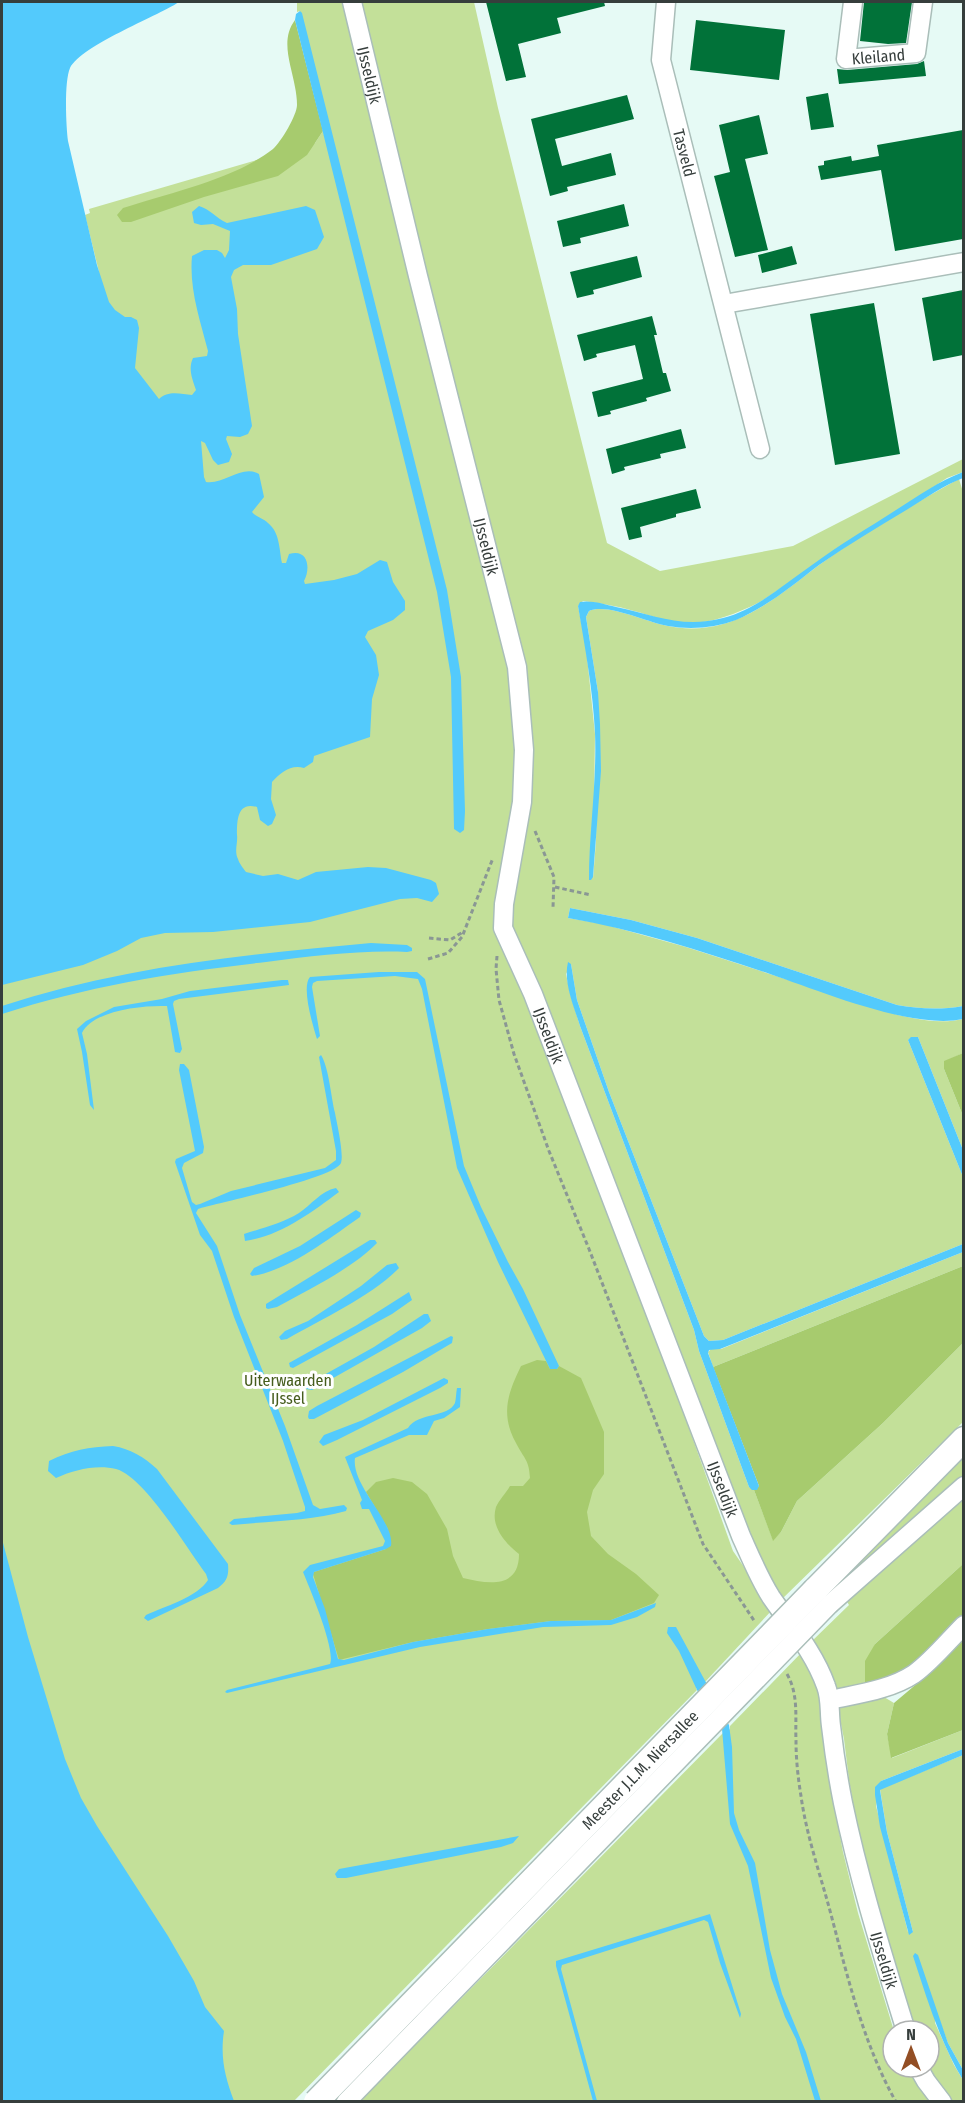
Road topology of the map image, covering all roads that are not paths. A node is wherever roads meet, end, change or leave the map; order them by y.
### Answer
1 (352, 2) edge
2 (666, 2) edge
3 (853, 2) edge
4 (922, 2) edge
5 (963, 262) edge
6 (724, 304) junction
7 (760, 449) dead end
8 (963, 1439) edge
9 (963, 1486) edge
10 (823, 1597) junction
11 (963, 1625) edge
12 (830, 1700) junction
13 (902, 2019) edge
14 (925, 2079) edge
15 (316, 2102) edge
16 (346, 2102) edge
17 (942, 2102) edge

1 - 12 street, IJsseldijk
2 - 6 street, Tasveld
3 - 4 street, Kleiland
5 - 6 street
6 - 7 street, Tasveld
8 - 10 main road, Meester J.L.M. Niersallee
9 - 10 street, Meester J.L.M. Niersallee
10 - 15 main road, Meester J.L.M. Niersallee, bridge
10 - 16 street, Meester J.L.M. Niersallee, bridge
11 - 12 street
12 - 13 street, IJsseldijk
14 - 17 street

